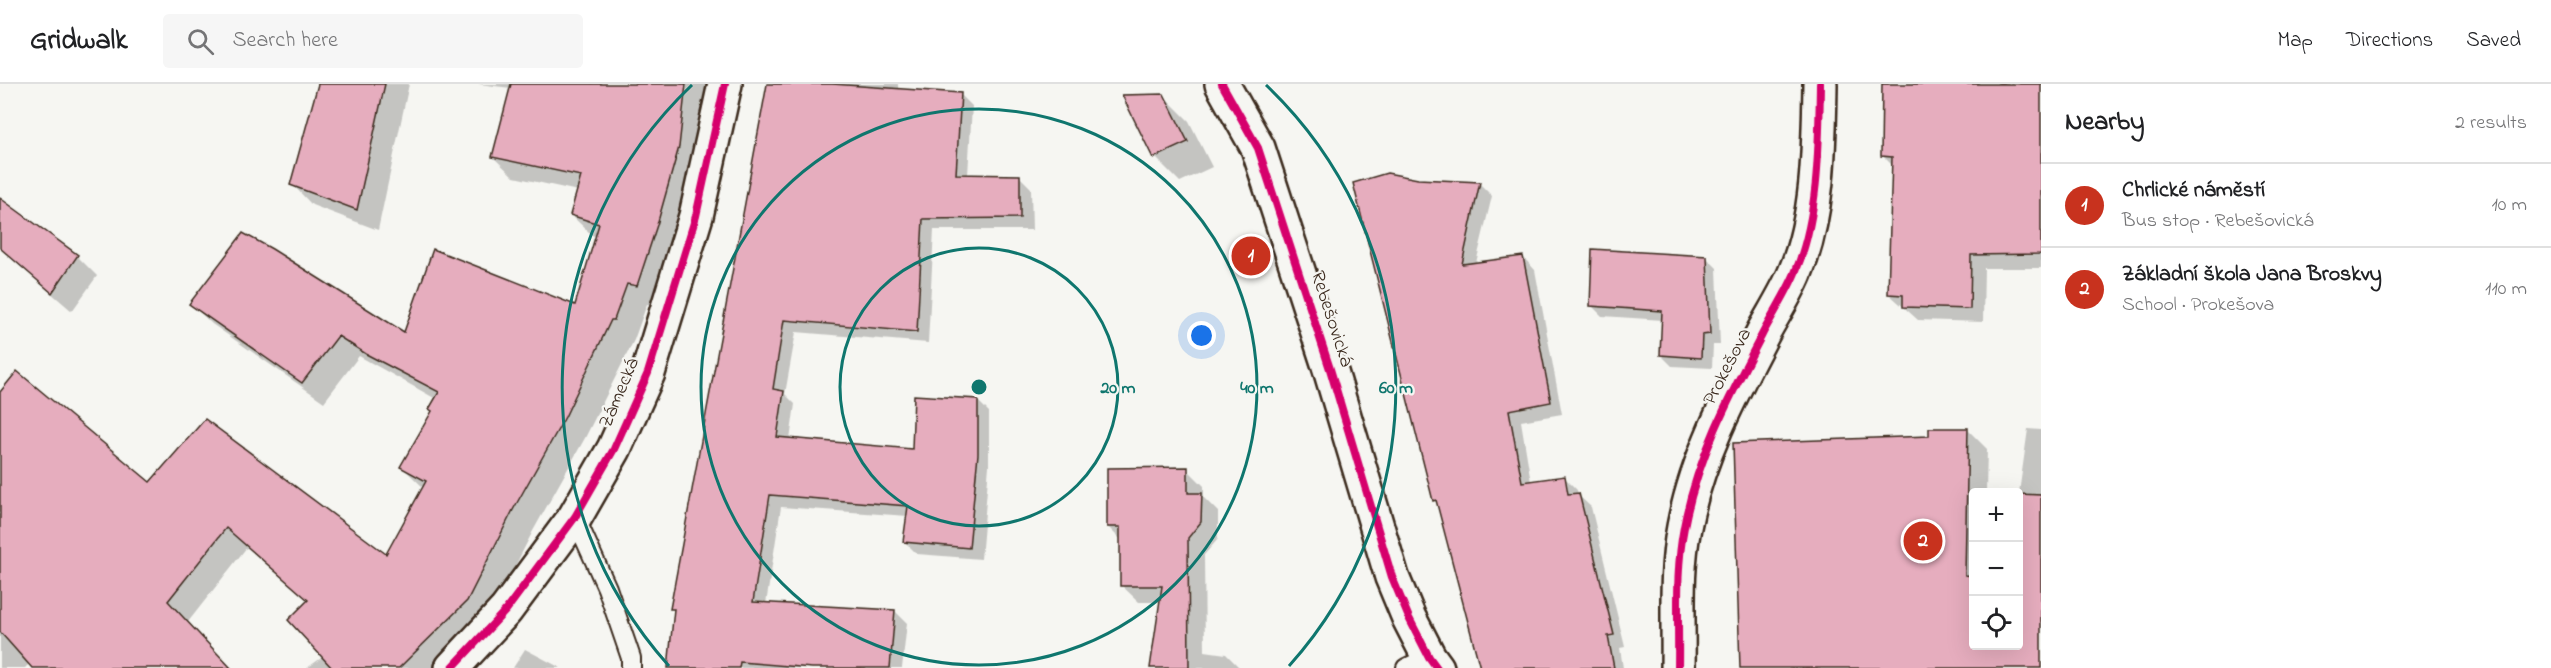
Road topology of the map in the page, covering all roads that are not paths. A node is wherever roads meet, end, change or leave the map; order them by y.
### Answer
1 (725, 84) edge
2 (1222, 84) edge
3 (1820, 84) edge
4 (575, 517) junction
5 (1424, 664) edge
6 (452, 668) edge
7 (631, 668) edge
8 (1678, 668) edge

1 - 4 street, Zámecká
2 - 5 street, Rebešovická
3 - 8 street, Prokešova
4 - 6 street, Zámecká
4 - 7 lane

